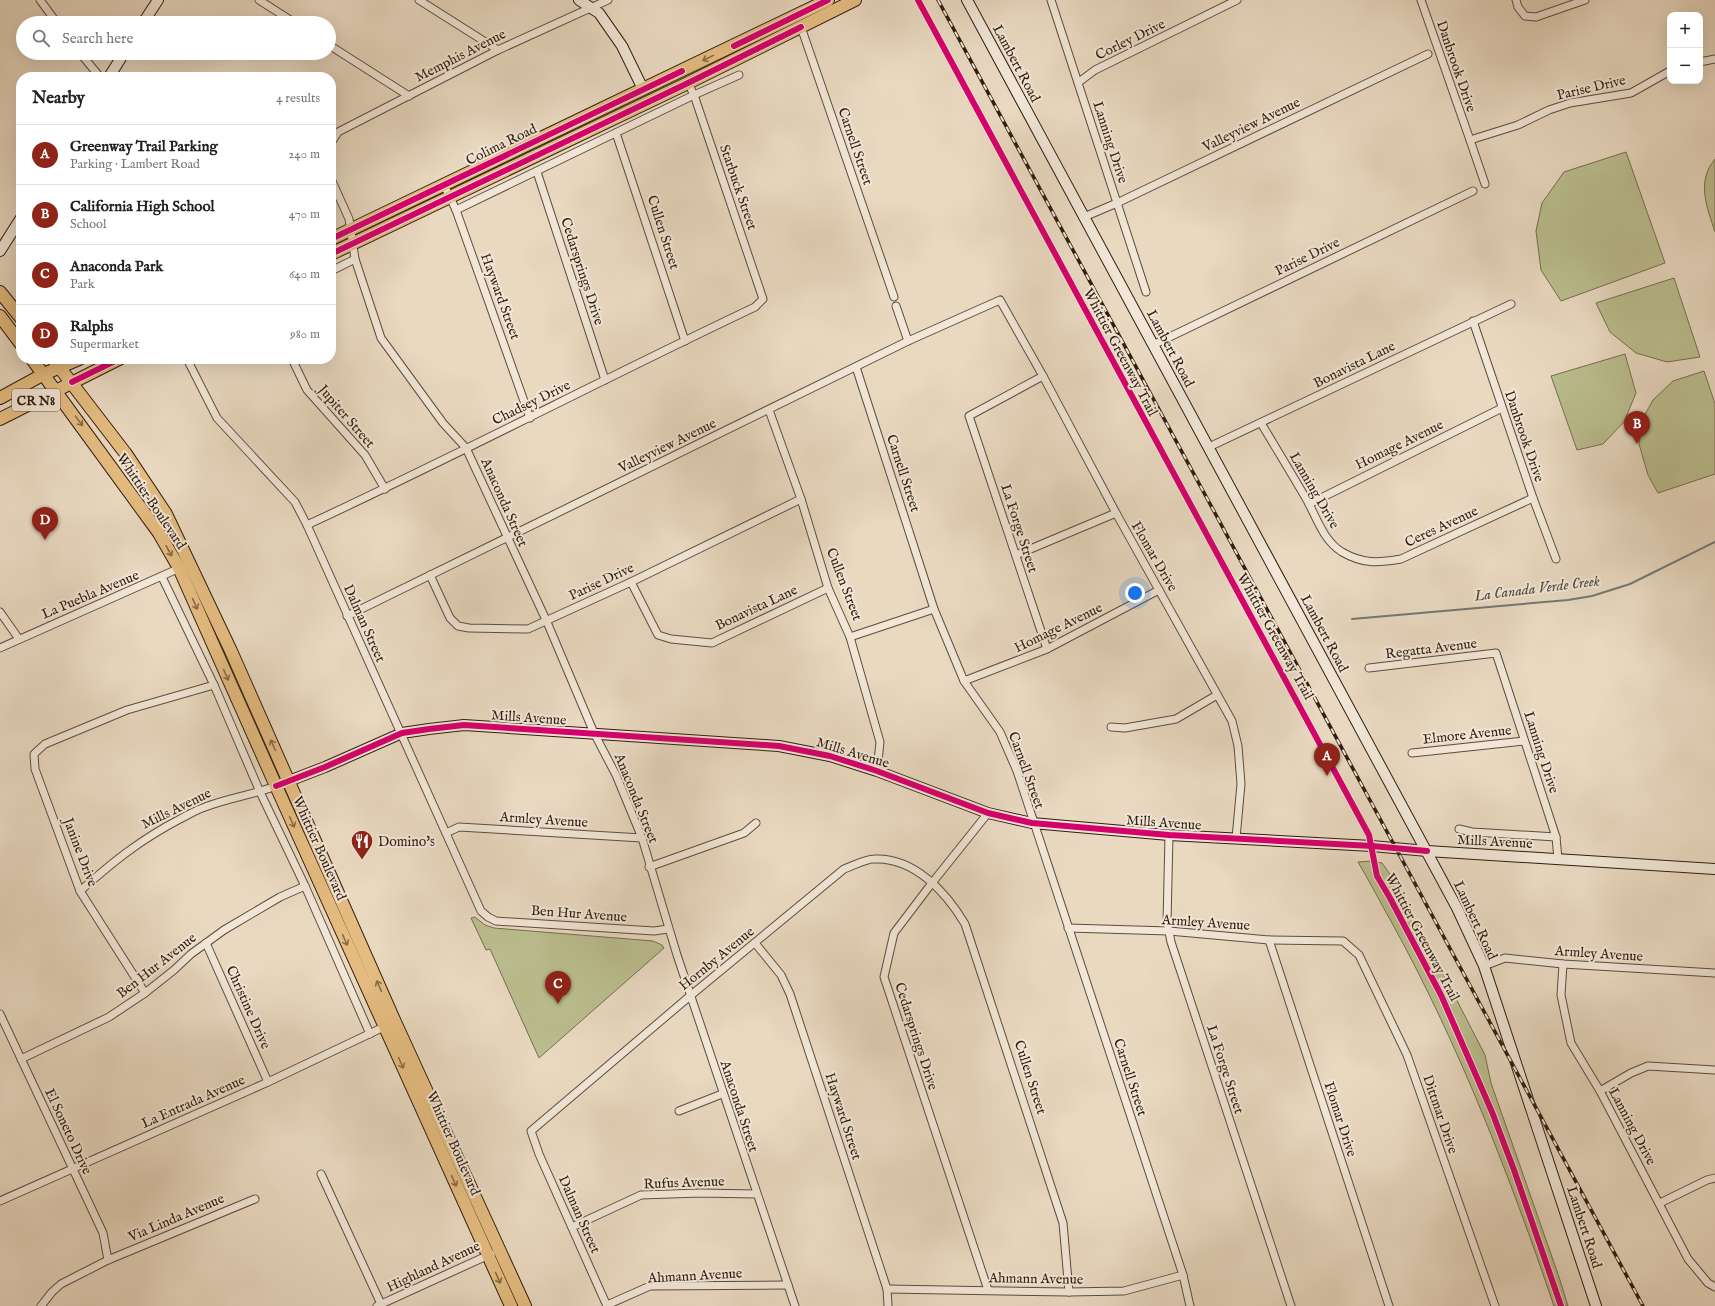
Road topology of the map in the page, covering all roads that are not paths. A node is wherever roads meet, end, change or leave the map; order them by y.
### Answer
1 (40, 0) edge
2 (158, 0) edge
3 (259, 0) edge
4 (419, 0) edge
5 (579, 0) edge
6 (608, 0) edge
7 (828, 0) edge
8 (855, 0) edge
9 (967, 0) edge
10 (1051, 0) edge
11 (1237, 0) edge
12 (1421, 0) edge
13 (1516, 0) edge
14 (1585, 0) edge
15 (592, 8) junction
16 (52, 16) edge
17 (148, 16) edge
18 (284, 16) edge
19 (798, 22) junction
20 (336, 49) edge
21 (498, 50) junction
22 (1428, 54) dead end
23 (1715, 59) edge
24 (86, 60) edge
25 (120, 60) edge
26 (1703, 61) edge
27 (682, 71) junction
28 (96, 72) edge
29 (112, 72) edge
30 (1667, 73) edge
31 (739, 75) dead end
32 (1079, 82) junction
33 (688, 83) junction
34 (643, 89) junction
35 (694, 95) junction
36 (409, 96) junction
37 (648, 101) junction
38 (616, 133) junction
39 (336, 135) edge
40 (1470, 140) junction
41 (537, 172) junction
42 (444, 184) junction
43 (1484, 184) dead end
44 (336, 190) edge
45 (1473, 191) dead end
46 (451, 197) junction
47 (1117, 203) junction
48 (456, 210) junction
49 (1084, 217) junction
50 (16, 226) edge
51 (352, 229) junction
52 (336, 237) edge
53 (353, 244) junction
54 (0, 251) edge
55 (336, 252) edge
56 (355, 259) junction
57 (336, 268) edge
58 (0, 292) edge
59 (1146, 292) dead end
60 (894, 297) dead end
61 (763, 300) joint
62 (1000, 300) joint
63 (1511, 304) dead end
64 (896, 306) dead end
65 (16, 312) edge
66 (0, 316) edge
67 (1473, 321) junction
68 (16, 337) edge
69 (685, 341) junction
70 (908, 341) junction
71 (1153, 345) junction
72 (36, 364) edge
73 (56, 364) edge
74 (58, 364) edge
75 (108, 364) edge
76 (190, 364) edge
77 (295, 364) edge
78 (856, 367) junction
79 (44, 374) junction
80 (1043, 376) junction
81 (605, 380) junction
82 (72, 382) junction
83 (56, 390) junction
84 (0, 398) edge
85 (1502, 408) junction
86 (769, 410) junction
87 (530, 418) junction
88 (0, 419) edge
89 (1262, 423) junction
90 (1208, 447) junction
91 (466, 448) junction
92 (385, 489) junction
93 (1533, 498) junction
94 (801, 499) junction
95 (1309, 504) junction
96 (1116, 513) junction
97 (307, 524) junction
98 (506, 538) junction
99 (1016, 555) junction
100 (1357, 559) joint
101 (1556, 559) dead end
102 (185, 566) junction
103 (430, 575) junction
104 (162, 577) junction
105 (631, 582) junction
106 (828, 588) junction
107 (1160, 590) junction
108 (934, 609) junction
109 (0, 612) edge
110 (347, 616) junction
111 (547, 622) junction
112 (850, 637) junction
113 (19, 639) junction
114 (0, 648) edge
115 (1047, 649) junction
116 (1496, 653) joint
117 (1369, 668) dead end
118 (964, 681) junction
119 (214, 685) junction
120 (1217, 695) junction
121 (1111, 727) dead end
122 (402, 733) junction
123 (594, 733) junction
124 (1524, 741) junction
125 (1412, 753) dead end
126 (876, 771) junction
127 (288, 781) junction
128 (276, 786) junction
129 (260, 792) junction
130 (988, 813) junction
131 (756, 823) dead end
132 (1032, 823) junction
133 (1459, 829) dead end
134 (446, 833) junction
135 (1169, 835) junction
136 (1556, 836) junction
137 (642, 838) junction
138 (1236, 838) junction
139 (1426, 851) junction
140 (1558, 859) junction
141 (649, 867) junction
142 (1715, 869) edge
143 (932, 883) junction
144 (304, 886) junction
145 (80, 891) junction
146 (488, 917) joint
147 (1068, 928) junction
148 (668, 929) junction
149 (1169, 931) junction
150 (1269, 940) junction
151 (1343, 941) joint
152 (206, 943) junction
153 (755, 943) junction
154 (1563, 964) junction
155 (1484, 966) junction
156 (1715, 973) edge
157 (145, 993) junction
158 (690, 996) junction
159 (0, 1014) edge
160 (390, 1025) junction
161 (370, 1034) junction
162 (21, 1059) junction
163 (1715, 1070) edge
164 (268, 1082) junction
165 (1600, 1091) junction
166 (722, 1094) junction
167 (679, 1111) dead end
168 (531, 1131) joint
169 (72, 1168) junction
170 (321, 1174) dead end
171 (1715, 1178) edge
172 (756, 1194) junction
173 (255, 1199) dead end
174 (0, 1201) edge
175 (1660, 1203) junction
176 (572, 1227) junction
177 (500, 1250) junction
178 (488, 1255) junction
179 (108, 1260) junction
180 (1183, 1274) junction
181 (788, 1285) junction
182 (1715, 1287) edge
183 (887, 1289) junction
184 (988, 1290) junction
185 (1069, 1292) junction
186 (378, 1305) edge
187 (607, 1305) edge
188 (41, 1306) edge
189 (511, 1306) edge
190 (525, 1306) edge
191 (795, 1306) edge
192 (888, 1306) edge
193 (1190, 1306) edge
194 (1291, 1306) edge
195 (1389, 1306) edge
196 (1495, 1306) edge
197 (1596, 1306) edge

1 - 16 street
2 - 17 main road
3 - 18 street
4 - 21 street
5 - 15 main road
6 - 15 street, Memphis Avenue
7 - 19 main road, Colima Road
8 - 19 main road, Colima Road
9 - 49 main road, Lambert Road
10 - 32 street, Lanning Drive
11 - 32 street, Corley Drive
12 - 40 street, Danbrook Drive
13 - 14 street
15 - 21 street, Memphis Avenue
15 - 34 main road
19 -> 27 main road, Colima Road
19 - 33 main road, Colima Road
19 - 60 street, Carnell Street
20 - 36 street
21 - 36 street, Memphis Avenue
22 - 47 street, Valleyview Avenue
23 - 26 street
24 - 28 street
25 - 29 main road
27 - 33 main road
27 - 34 main road, Colima Road
30 - 40 street, Parise Drive
31 - 35 street
32 - 47 street, Lanning Drive
33 - 35 street, Starbuck Street
33 - 37 main road, Colima Road
34 - 37 street
34 - 42 main road, Colima Road
35 - 38 street
35 - 61 street, Starbuck Street
36 - 39 street, Memphis Avenue
37 - 46 main road, Colima Road
38 - 41 street
38 - 69 street, Cullen Street
40 - 43 street
41 - 48 street
41 - 81 street, Cedarsprings Drive
42 - 46 street, Hayward Street
42 - 51 main road, Colima Road
44 - 51 street
45 - 71 street, Parise Drive
46 - 48 street, Hayward Street
46 - 53 main road, Colima Road
47 - 49 street, Valleyview Avenue
47 - 59 street, Lanning Drive
48 - 87 street, Hayward Street
49 - 71 main road, Lambert Road
50 - 54 main road
51 - 52 main road, Colima Road
51 - 53 street
53 - 55 main road, Colima Road
53 - 56 street, Anaconda Street
56 - 57 street
56 - 91 street, Anaconda Street
58 - 65 main road
61 - 69 street, Chadsey Drive
62 - 70 street, Valleyview Avenue
62 - 80 street, Flomar Drive
63 - 67 street, Bonavista Lane
64 - 70 street
66 - 68 main road
67 - 85 street, Danbrook Drive
67 - 89 street, Bonavista Lane
69 - 81 street, Chadsey Drive
70 - 78 street, Valleyview Avenue
71 - 90 main road, Lambert Road
72 - 79 main road, Whittier Boulevard
73 - 79 main road, CR N8
74 - 82 main road, Whittier Boulevard
75 - 82 main road, CR N8
76 - 97 street, Dalman Street
77 - 92 street, Jupiter Street
78 - 86 street, Valleyview Avenue
78 - 108 street, Carnell Street
79 - 83 main road, Whittier Boulevard
79 - 84 main road, CR N8
80 - 96 street, Flomar Drive
80 - 99 street, La Forge Street
81 - 87 street, Chadsey Drive
82 - 83 main road, CR N8
82 - 102 main road, Whittier Boulevard
83 - 88 main road, CR N8
83 -> 102 main road, Whittier Boulevard
85 - 93 street, Danbrook Drive
85 - 95 street, Homage Avenue
86 - 94 street, Cullen Street
86 - 98 street, Valleyview Avenue
87 - 91 street, Chadsey Drive
89 - 90 street, Bonavista Lane
89 - 95 street, Lanning Drive
90 - 139 main road, Lambert Road
91 - 92 street, Chadsey Drive
91 - 98 street, Anaconda Street
92 - 97 street, Chadsey Drive
93 - 100 street, Ceres Avenue
93 - 101 street, Danbrook Drive
94 - 105 street, Parise Drive
94 - 106 street, Cullen Street
95 - 100 street, Lanning Drive
96 - 99 street
96 - 107 street, Flomar Drive
97 - 110 street, Dalman Street
98 - 103 street, Valleyview Avenue
98 - 111 street, Anaconda Street
99 - 115 street, La Forge Street
102 - 104 street, La Puebla Avenue
127 -> 102 main road, Whittier Boulevard
102 -> 128 main road, Whittier Boulevard
103 - 110 street, Valleyview Avenue
103 - 111 street, Parise Drive
104 - 113 street, La Puebla Avenue
104 - 119 street
105 - 106 street, Bonavista Lane
105 - 111 street, Parise Drive
106 - 112 street, Cullen Street
107 - 115 street, Homage Avenue
107 - 120 street, Flomar Drive
108 - 112 street
108 - 118 street, Carnell Street
109 - 113 street
110 - 122 street, Dalman Street
111 - 123 street, Anaconda Street
112 - 126 street, Cullen Street
113 - 114 street, La Puebla Avenue
115 - 118 street, Homage Avenue
116 - 117 street, Regatta Avenue
116 - 124 street, Lanning Drive
118 - 132 street, Carnell Street
119 - 129 street
119 - 145 street, Janine Drive
120 - 121 street
120 - 138 street, Flomar Drive
122 - 123 main road, Mills Avenue
122 - 127 main road, Mills Avenue
122 - 134 street, Dalman Street
123 - 126 main road, Mills Avenue
123 - 137 street, Anaconda Street
124 - 125 street, Elmore Avenue
124 - 136 street, Lanning Drive
126 - 130 main road, Mills Avenue
127 - 128 main road, Mills Avenue
160 -> 127 main road, Whittier Boulevard
128 - 129 street, Mills Avenue
128 -> 160 main road, Whittier Boulevard
129 - 144 street
129 - 145 street, Mills Avenue
130 - 132 main road, Mills Avenue
130 - 143 street, Cedarsprings Drive
131 - 141 street
132 - 135 main road, Mills Avenue
132 - 147 street, Carnell Street
133 - 136 street
134 - 137 street, Armley Avenue
134 - 146 street, Dalman Street
135 - 138 main road, Mills Avenue
135 - 149 street, La Forge Street
136 - 140 street, Lanning Drive
137 - 141 street, Anaconda Street
138 - 139 main road, Mills Avenue
139 - 140 main road, Mills Avenue
139 - 155 main road, Lambert Road
140 - 142 main road, Mills Avenue
141 - 148 street, Anaconda Street
143 - 153 street, Hornby Avenue
143 - 184 street, Cedarsprings Drive
143 - 185 street, Cullen Street
144 - 152 street, Ben Hur Avenue
144 - 161 street
145 - 157 street, Janine Drive
146 - 148 street, Ben Hur Avenue
147 - 149 street, Armley Avenue
147 - 180 street, Carnell Street
148 - 158 street, Anaconda Street
149 - 150 street, Armley Avenue
149 - 194 street, La Forge Street
150 - 151 street, Armley Avenue
150 - 195 street, Flomar Drive
151 - 196 street, Dittmar Drive
152 - 157 street, Ben Hur Avenue
152 - 164 street, Christine Drive
153 - 158 street, Hornby Avenue
153 - 183 street, Hayward Street
154 - 155 street, Armley Avenue
154 - 156 street, Armley Avenue
154 - 165 street, Lanning Drive
155 - 197 main road, Lambert Road
157 - 162 street, Ben Hur Avenue
158 - 166 street, Anaconda Street
158 - 168 street, Hornby Avenue
159 - 162 street, El Soneto Drive
160 - 161 street, La Entrada Avenue
160 - 177 main road, Whittier Boulevard
160 -> 178 main road, Whittier Boulevard
161 - 164 street, La Entrada Avenue
162 - 169 street, El Soneto Drive
163 - 165 street
164 - 169 street, La Entrada Avenue
165 - 175 street, Lanning Drive
166 - 167 street
166 - 172 street, Anaconda Street
168 - 176 street, Dalman Street
169 - 174 street, La Entrada Avenue
169 - 179 street, El Soneto Drive
170 - 186 street
171 - 175 street
172 - 176 street, Rufus Avenue
172 - 181 street, Anaconda Street
173 - 179 street, Via Linda Avenue
175 - 182 street, Lanning Drive
176 - 187 street, Dalman Street
177 - 178 street, Highland Avenue
177 - 190 main road, Whittier Boulevard
178 - 186 street, Highland Avenue
178 -> 189 main road, Whittier Boulevard
179 - 188 street, Via Linda Avenue
180 - 185 street, Ahmann Avenue
180 - 193 street, Carnell Street
181 - 187 street, Ahmann Avenue
181 - 191 street, Anaconda Street
183 - 184 street, Ahmann Avenue
183 - 192 street, Hayward Street
184 - 185 street, Ahmann Avenue

